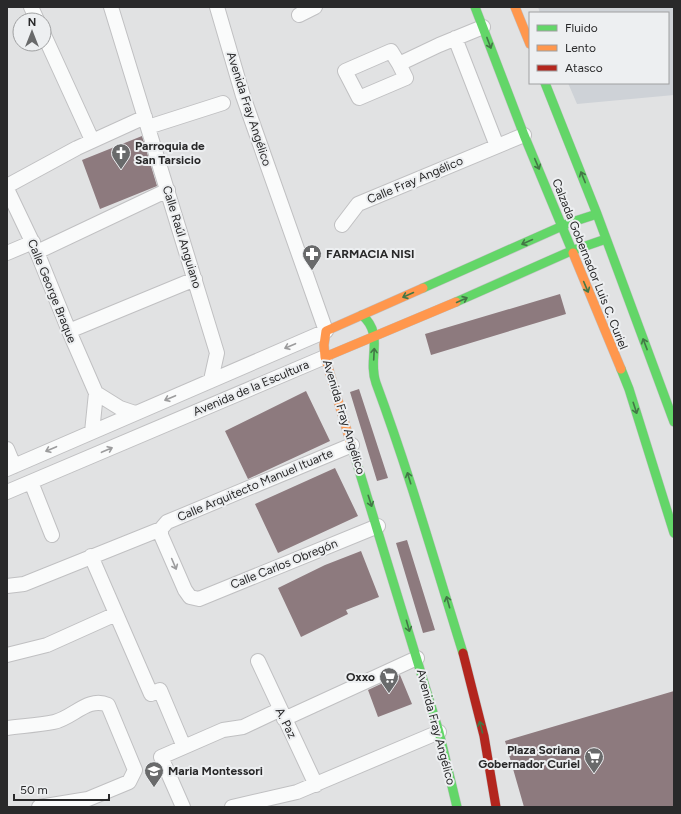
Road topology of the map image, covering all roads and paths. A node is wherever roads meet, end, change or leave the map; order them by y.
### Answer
1 (111, 7) edge
2 (217, 7) edge
3 (315, 7) edge
4 (475, 7) edge
5 (515, 7) edge
6 (298, 15) dead end
7 (483, 27) junction
8 (455, 38) junction
9 (529, 42) edge
10 (51, 52) edge
11 (399, 64) junction
12 (546, 84) edge
13 (223, 103) dead end
14 (146, 122) junction
15 (524, 135) junction
16 (92, 140) junction
17 (497, 146) junction
18 (7, 188) edge
19 (168, 190) junction
20 (597, 214) junction
21 (342, 225) dead end
22 (562, 226) junction
23 (606, 239) junction
24 (35, 247) junction
25 (571, 251) junction
26 (7, 254) edge
27 (195, 279) junction
28 (362, 315) junction
29 (69, 331) junction
30 (326, 331) junction
31 (375, 337) junction
32 (217, 353) junction
33 (325, 357) junction
34 (240, 368) junction
35 (211, 380) junction
36 (96, 393) junction
37 (135, 413) junction
38 (674, 422) edge
39 (92, 432) junction
40 (352, 445) junction
41 (7, 449) edge
42 (10, 467) edge
43 (31, 482) junction
44 (7, 492) edge
45 (378, 526) junction
46 (161, 529) junction
47 (674, 533) edge
48 (52, 535) dead end
49 (91, 556) junction
50 (7, 586) edge
51 (116, 614) junction
52 (7, 655) edge
53 (417, 658) junction
54 (258, 661) dead end
55 (282, 714) junction
56 (7, 728) edge
57 (439, 732) junction
58 (184, 747) junction
59 (316, 785) junction
60 (39, 807) edge
61 (182, 807) edge
62 (232, 807) edge
63 (457, 807) edge
64 (496, 807) edge

1 - 14 street, Calle Raúl Anguiano
2 - 30 street, Avenida Fray Angélico
3 - 6 street
4 - 7 street, Calzada Gobernador Luis C. Curiel
5 - 9 street
7 - 8 street
7 -> 15 street, Calzada Gobernador Luis C. Curiel
8 - 11 street
8 - 17 street
10 - 16 street
11 - 11 street
20 -> 12 street, Calzada Gobernador Luis C. Curiel
13 - 14 street
14 - 16 street
14 - 19 street, Calle Raúl Anguiano
15 - 17 street, Calle Fray Angélico
15 -> 22 street, Calzada Gobernador Luis C. Curiel
16 - 18 street
17 - 21 street, Calle Fray Angélico
18 - 24 street, Calle George Braque
19 - 24 street
19 - 27 street, Calle Raúl Anguiano
20 - 22 street, Avenida de la Escultura
20 - 23 street, Calzada Gobernador Luis C. Curiel
22 - 25 street, Calzada Gobernador Luis C. Curiel
22 -> 28 street, Avenida de la Escultura
23 - 25 street, Avenida de la Escultura
38 -> 23 street, Calzada Gobernador Luis C. Curiel
24 - 26 street
24 - 29 street, Calle George Braque
31 -> 25 street, Avenida de la Escultura
25 -> 47 street, Calzada Gobernador Luis C. Curiel
27 - 29 street
27 - 32 street, Calle Raúl Anguiano
28 - 30 street, Avenida de la Escultura
28 - 31 street
29 - 36 street, Calle George Braque
30 - 33 street, Avenida Fray Angélico
30 -> 34 street, Avenida de la Escultura
31 - 33 street, Avenida de la Escultura
64 -> 31 street
32 - 34 street
32 - 35 street, Calle Raúl Anguiano
33 - 40 street, Avenida Fray Angélico
43 -> 33 street, Avenida de la Escultura
34 - 35 street, Avenida de la Escultura
35 -> 37 street, Avenida de la Escultura
36 - 37 street
36 - 39 street, Calle George Braque
37 - 39 street, Avenida de la Escultura
39 -> 42 street, Avenida de la Escultura
40 -> 45 street, Avenida Fray Angélico
40 - 46 street, Calle Arquitecto Manuel Ituarte
41 - 42 street
43 - 44 street, Avenida de la Escultura
43 - 48 street
46 -> 45 street, Calle Carlos Obregón
45 -> 53 street, Avenida Fray Angélico
46 - 49 street, Calle Arquitecto Manuel Ituarte
49 - 50 street, Calle Arquitecto Manuel Ituarte
49 - 51 street
51 - 52 street
51 - 58 street
53 - 55 street
53 - 57 street, Avenida Fray Angélico
54 - 55 street, A. Paz
55 - 58 street
55 - 59 street, A. Paz
56 - 60 street
57 - 59 street
57 - 63 street, Avenida Fray Angélico
58 - 61 street
59 - 62 street

